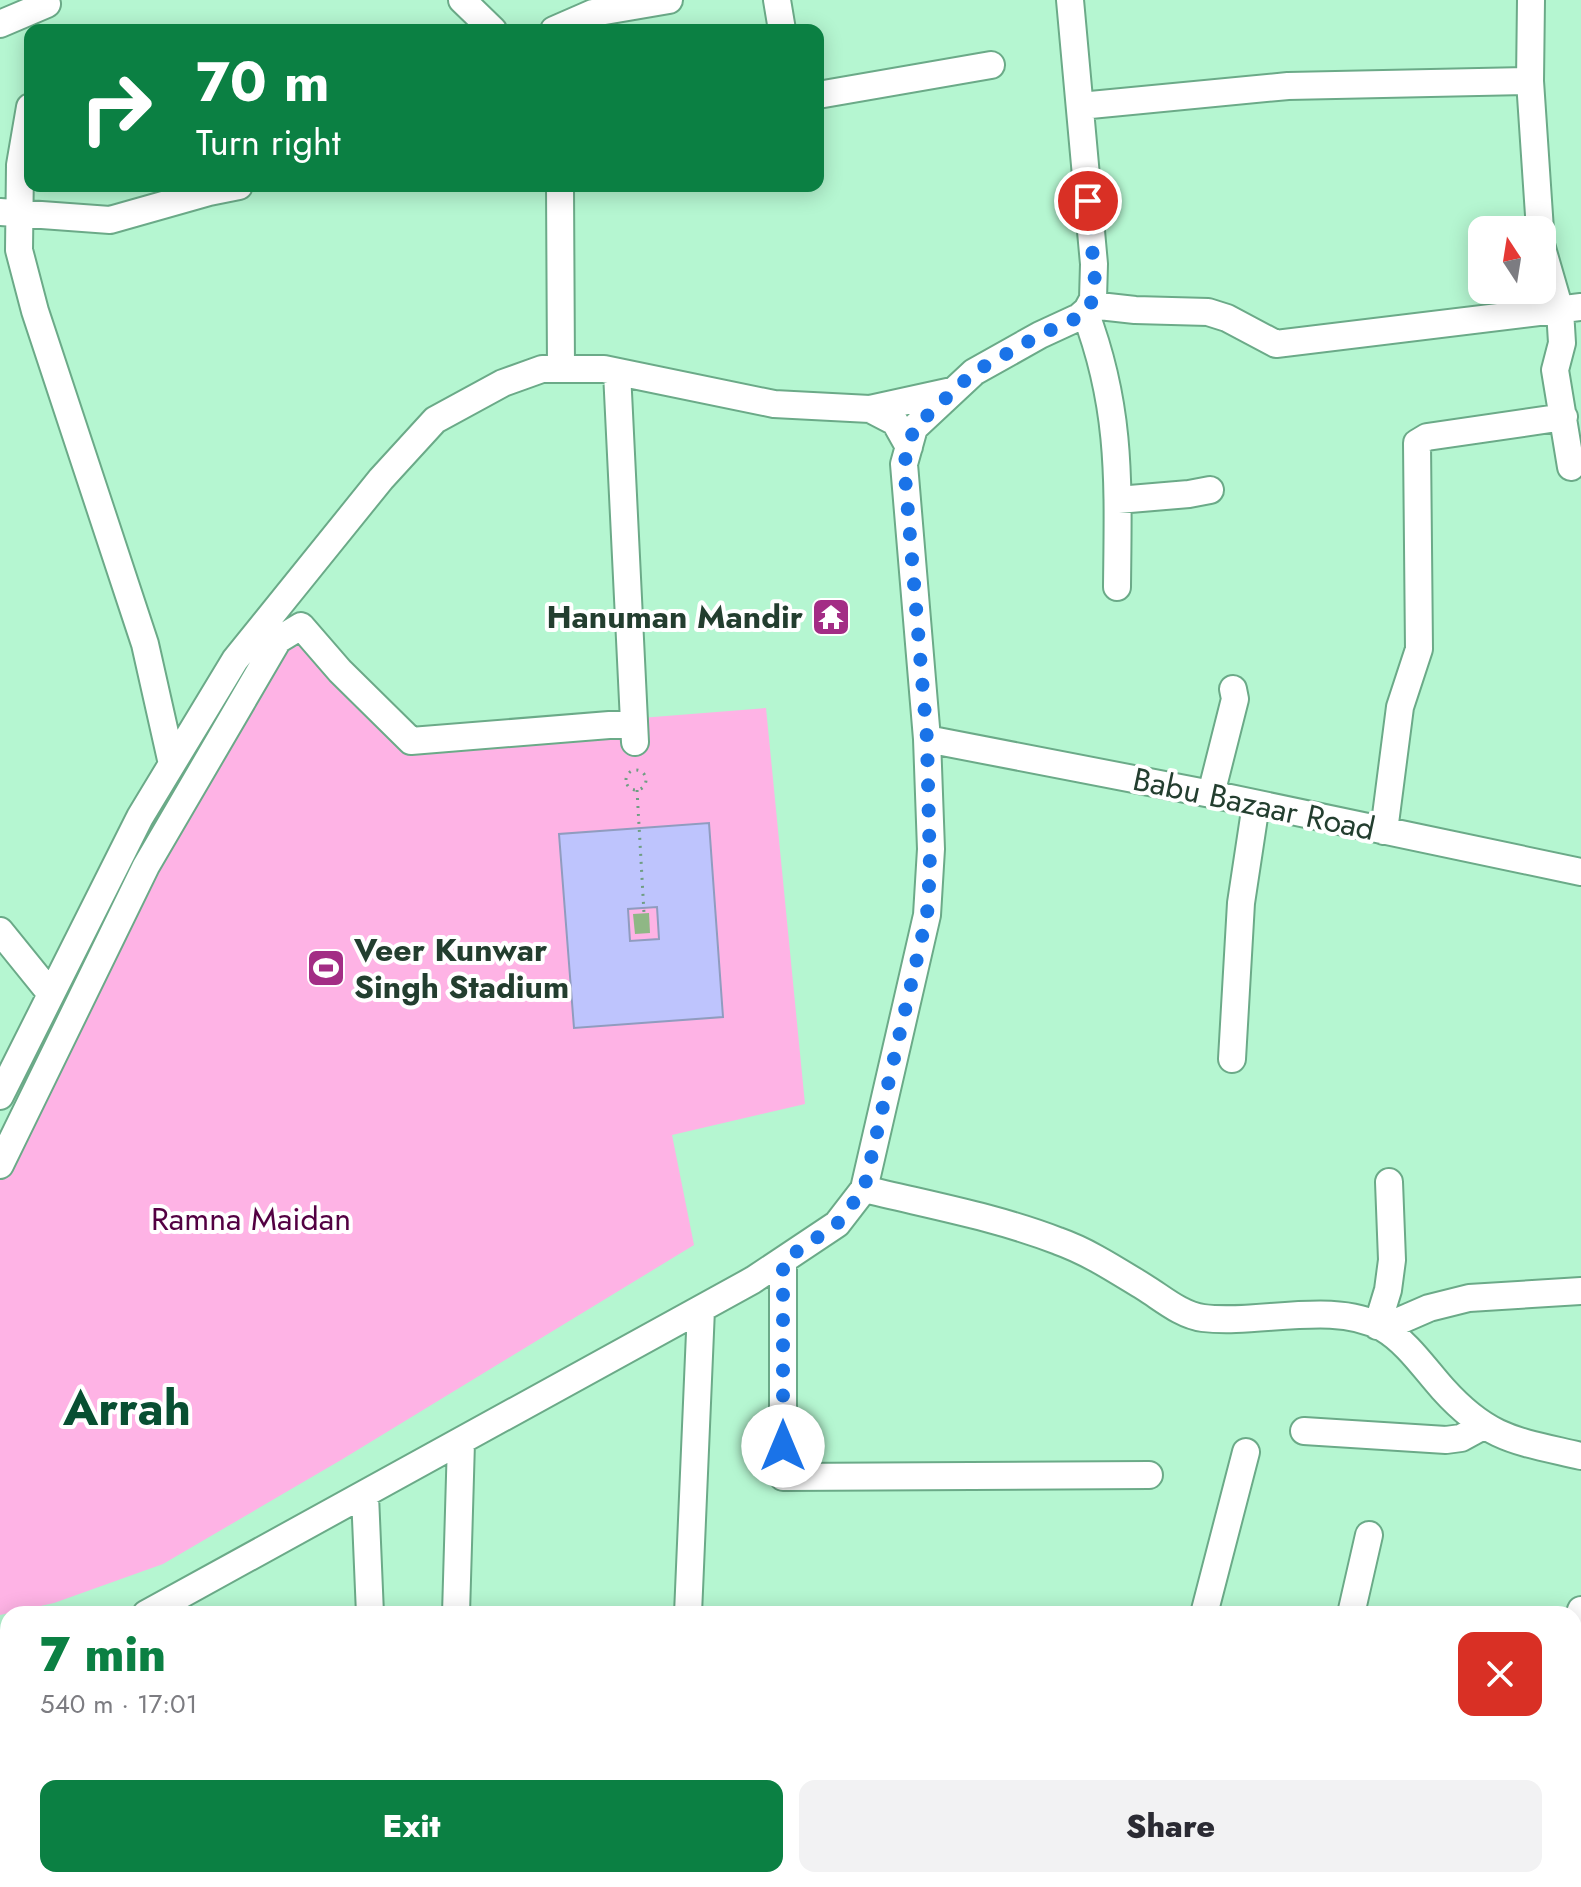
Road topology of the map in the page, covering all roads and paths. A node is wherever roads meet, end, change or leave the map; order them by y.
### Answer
1 (462, 0) edge
2 (669, 0) edge
3 (777, 0) edge
4 (1070, 0) edge
5 (1531, 0) edge
6 (46, 11) edge
7 (0, 24) edge
8 (487, 24) edge
9 (568, 24) edge
10 (781, 24) edge
11 (991, 65) dead end
12 (1530, 81) junction
13 (824, 94) edge
14 (1080, 106) junction
15 (24, 142) edge
16 (209, 192) edge
17 (560, 192) edge
18 (10, 214) edge
19 (1539, 216) edge
20 (1556, 277) edge
21 (1088, 308) junction
22 (1571, 309) edge
23 (561, 369) junction
24 (617, 372) junction
25 (954, 390) junction
26 (870, 409) junction
27 (1564, 417) junction
28 (909, 447) junction
29 (1571, 467) dead end
30 (1210, 490) dead end
31 (1118, 500) junction
32 (1117, 587) dead end
33 (1233, 689) dead end
34 (927, 739) junction
35 (172, 764) junction
36 (637, 790) junction
37 (1211, 794) junction
38 (1256, 804) junction
39 (1384, 831) junction
40 (1581, 872) edge
41 (644, 913) dead end
42 (0, 931) edge
43 (51, 994) junction
44 (1232, 1059) dead end
45 (0, 1096) edge
46 (0, 1165) edge
47 (1389, 1182) dead end
48 (864, 1189) junction
49 (783, 1261) junction
50 (1581, 1291) edge
51 (701, 1309) junction
52 (1380, 1327) junction
53 (1483, 1426) junction
54 (1304, 1431) dead end
55 (461, 1442) junction
56 (1246, 1452) dead end
57 (1581, 1456) edge
58 (1149, 1475) dead end
59 (365, 1495) junction
60 (1369, 1535) dead end
61 (161, 1606) edge
62 (370, 1606) edge
63 (456, 1606) edge
64 (688, 1606) edge
65 (1206, 1606) edge
66 (1353, 1606) edge

1 - 8 street
2 - 9 street
3 - 10 street
4 - 14 street
5 - 12 street
6 - 7 street
11 - 13 street
12 - 14 street
12 - 19 street
14 - 21 street
15 - 18 street
16 - 18 street
17 - 23 street
18 - 35 street
20 - 22 street
21 - 22 street
21 - 25 street
21 - 31 street
22 - 27 street
23 - 24 street
23 - 35 street
24 - 26 street
24 - 46 street
25 - 26 street
25 - 28 street
26 - 28 street
27 - 29 street
27 - 39 street
28 - 34 street
30 - 31 street
31 - 32 street
33 - 37 street
34 - 37 street, Babu Bazaar Road
34 - 48 street
35 - 43 street
36 - 36 path
36 - 41 path
37 - 38 street, Babu Bazaar Road
38 - 39 street, Babu Bazaar Road
38 - 44 street
39 - 40 street, Babu Bazaar Road
42 - 43 street
43 - 45 street
47 - 52 street
48 - 49 street
48 - 52 street
49 - 51 street
49 - 58 street
50 - 52 street
51 - 55 street
51 - 64 street
52 - 53 street
53 - 54 street
53 - 57 street
55 - 59 street
55 - 63 street
56 - 65 street
59 - 61 street
59 - 62 street
60 - 66 street

